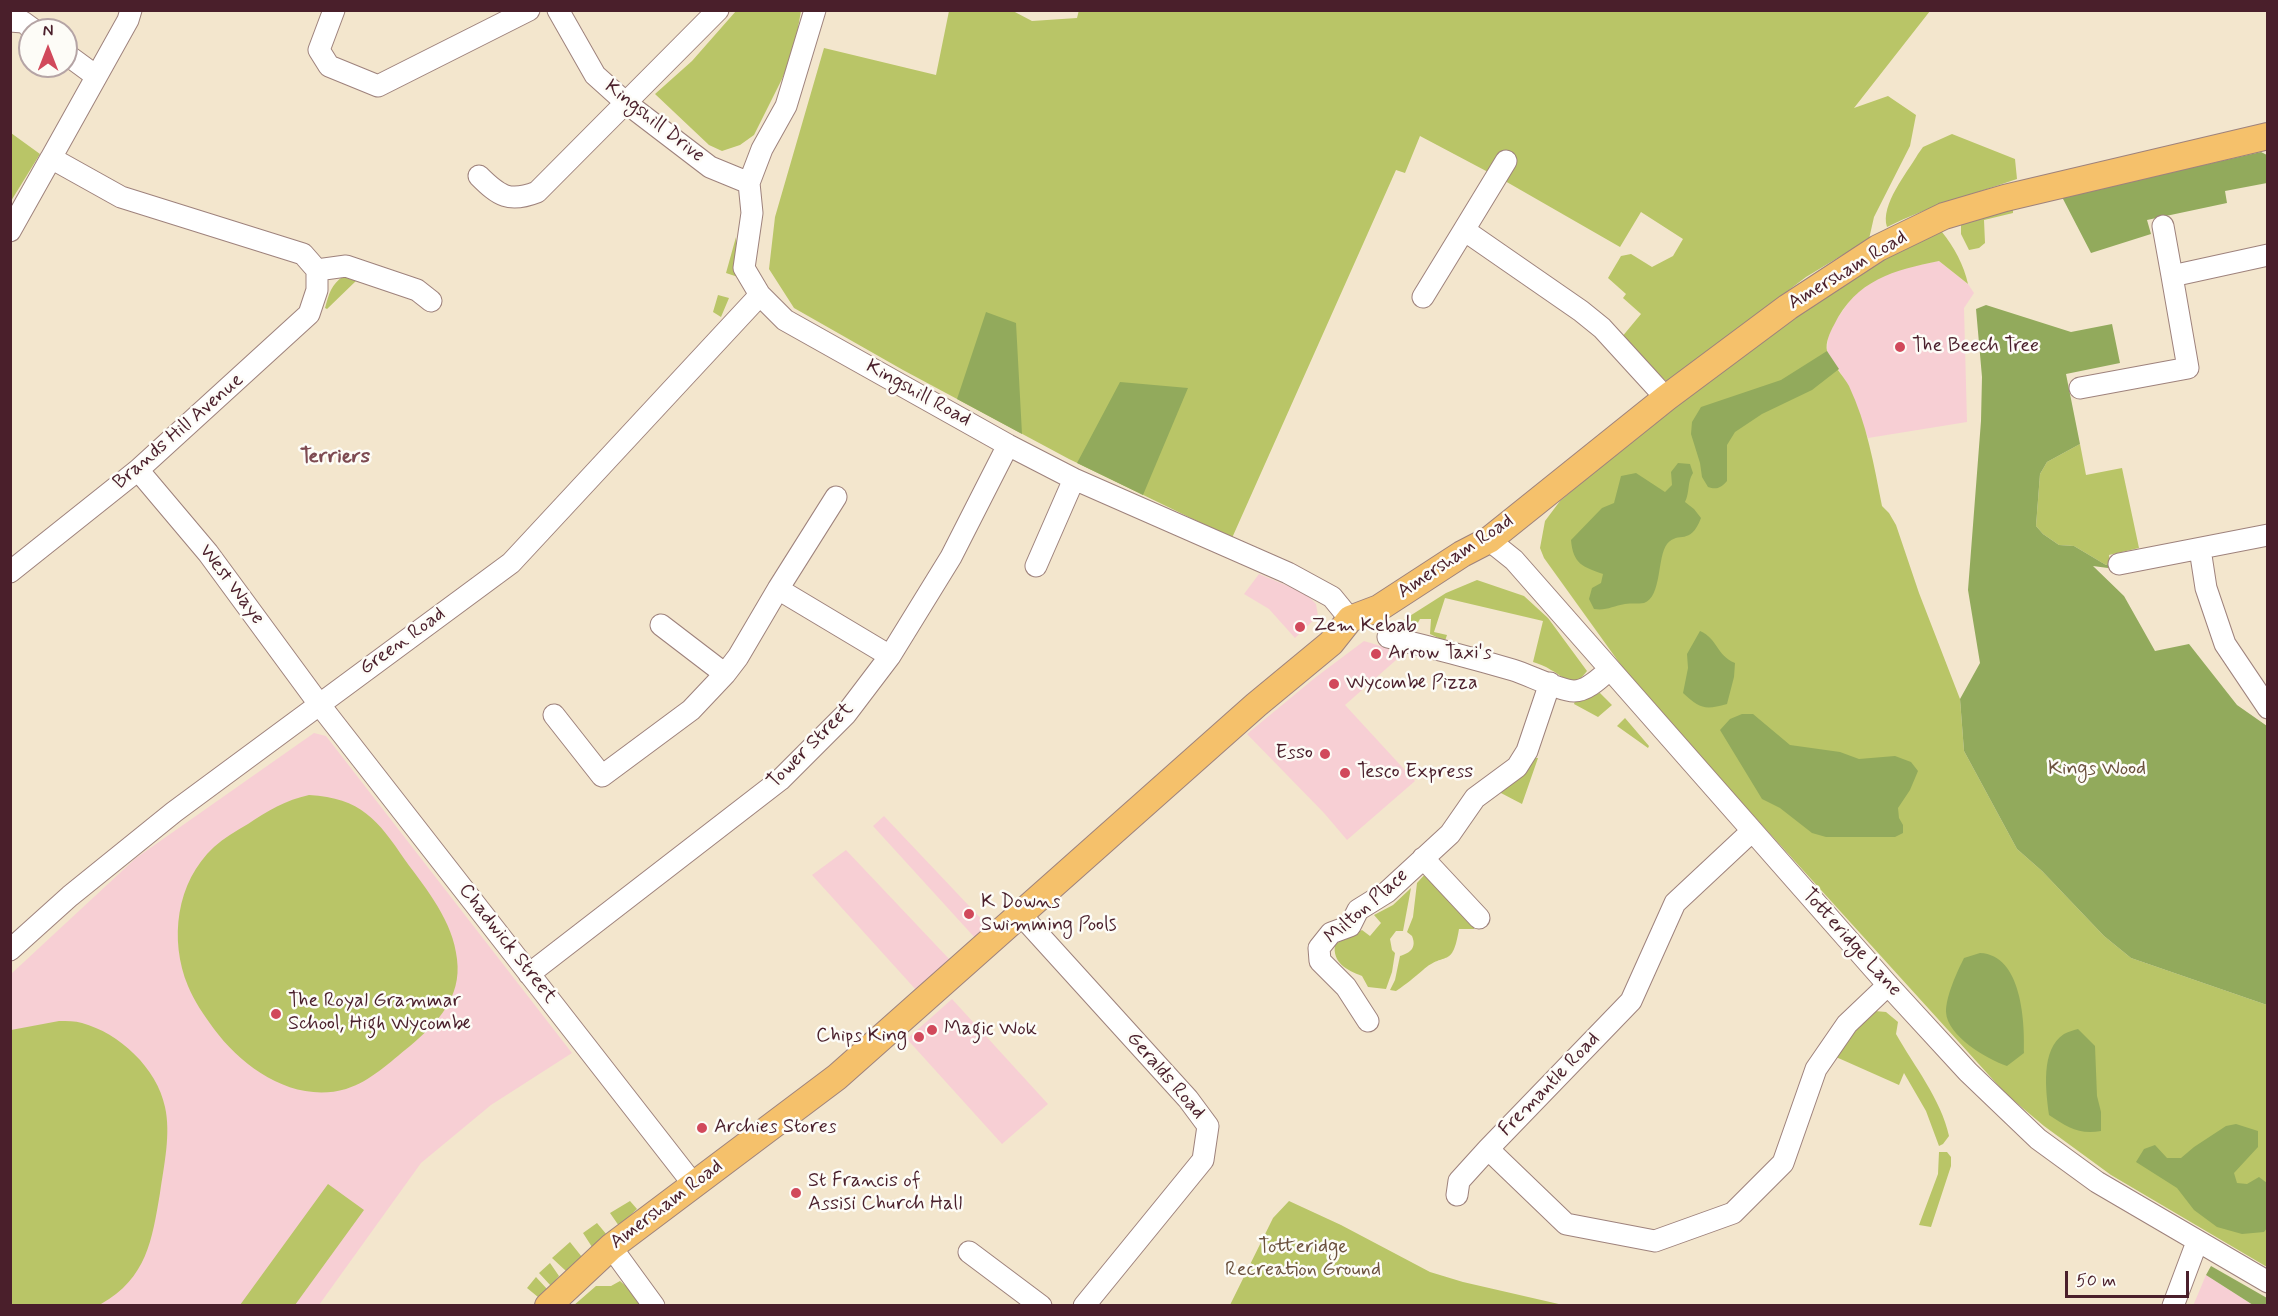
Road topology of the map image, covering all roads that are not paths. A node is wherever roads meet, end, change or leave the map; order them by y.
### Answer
1 (131, 10) edge
2 (334, 10) edge
3 (529, 10) edge
4 (558, 10) edge
5 (718, 10) edge
6 (815, 10) edge
7 (78, 63) edge
8 (96, 76) junction
9 (625, 102) junction
10 (2268, 136) edge
11 (51, 158) junction
12 (1506, 161) dead end
13 (479, 176) dead end
14 (749, 183) junction
15 (2163, 226) dead end
16 (1464, 230) junction
17 (10, 231) edge
18 (2268, 255) edge
19 (317, 270) junction
20 (2172, 276) junction
21 (760, 295) junction
22 (1423, 297) dead end
23 (431, 301) dead end
24 (2080, 388) dead end
25 (1666, 398) junction
26 (1008, 445) junction
27 (138, 470) junction
28 (1074, 479) junction
29 (836, 497) dead end
30 (2268, 535) edge
31 (1489, 540) junction
32 (2200, 549) junction
33 (2120, 564) dead end
34 (1036, 566) dead end
35 (10, 572) edge
36 (778, 589) junction
37 (1350, 619) junction
38 (661, 625) dead end
39 (1388, 637) dead end
40 (890, 656) junction
41 (1609, 670) junction
42 (725, 674) junction
43 (1550, 683) junction
44 (319, 704) junction
45 (2268, 708) edge
46 (554, 716) dead end
47 (1751, 832) junction
48 (1424, 858) junction
49 (1021, 915) junction
50 (1479, 918) dead end
51 (10, 950) edge
52 (529, 974) junction
53 (1888, 985) junction
54 (1368, 1021) dead end
55 (1488, 1149) junction
56 (694, 1185) junction
57 (1457, 1196) dead end
58 (2196, 1242) junction
59 (611, 1246) junction
60 (969, 1252) dead end
61 (2268, 1282) edge
62 (548, 1305) edge
63 (654, 1305) edge
64 (1041, 1305) edge
65 (1084, 1305) edge
66 (2173, 1305) edge

1 - 8 street
2 - 3 street
4 - 9 street, Kingshill Drive
5 - 9 street
6 - 14 street, Kingshill Road
7 - 8 street
8 - 11 street
9 - 13 street
9 - 14 street, Kingshill Drive
10 - 25 main road, Amersham Road
11 - 17 street
11 - 19 street
12 - 16 street
14 - 21 street, Kingshill Road
15 - 20 street
16 - 22 street
16 - 25 street
18 - 20 street
19 - 23 street
19 - 27 street, Brands Hill Avenue
20 - 24 street
21 - 26 street, Kingshill Road
21 - 44 street, Green Road
25 - 31 main road, Amersham Road
26 - 28 street, Kingshill Road
26 - 40 street, Tower Street
27 - 35 street, Brands Hill Avenue
27 - 44 street, West Waye
28 - 34 street
28 - 37 street, Kingshill Road
29 - 36 street
30 - 32 street
31 - 37 main road, Amersham Road
31 - 41 street, Totteridge Lane
32 - 33 street
32 - 45 street
36 - 40 street
36 - 42 street
37 - 49 main road, Amersham Road
38 - 42 street
39 - 43 street
40 - 52 street, Tower Street
41 - 43 street
41 - 47 street, Totteridge Lane
42 - 46 street
43 - 48 street, Milton Place
44 - 51 street, Green Road
44 - 52 street, Chadwick Street
47 - 53 street, Totteridge Lane
47 - 55 street, Fremantle Road
48 - 50 street
48 - 54 street, Milton Place
49 - 56 main road, Amersham Road
49 - 65 street, Geralds Road
52 - 56 street, Chadwick Street
53 - 55 street, Fremantle Road
53 - 58 street, Totteridge Lane
55 - 57 street
56 - 59 main road, Amersham Road
58 - 61 street, Totteridge Lane
58 - 66 street
59 - 62 main road, Amersham Road
59 - 63 street
60 - 64 street

